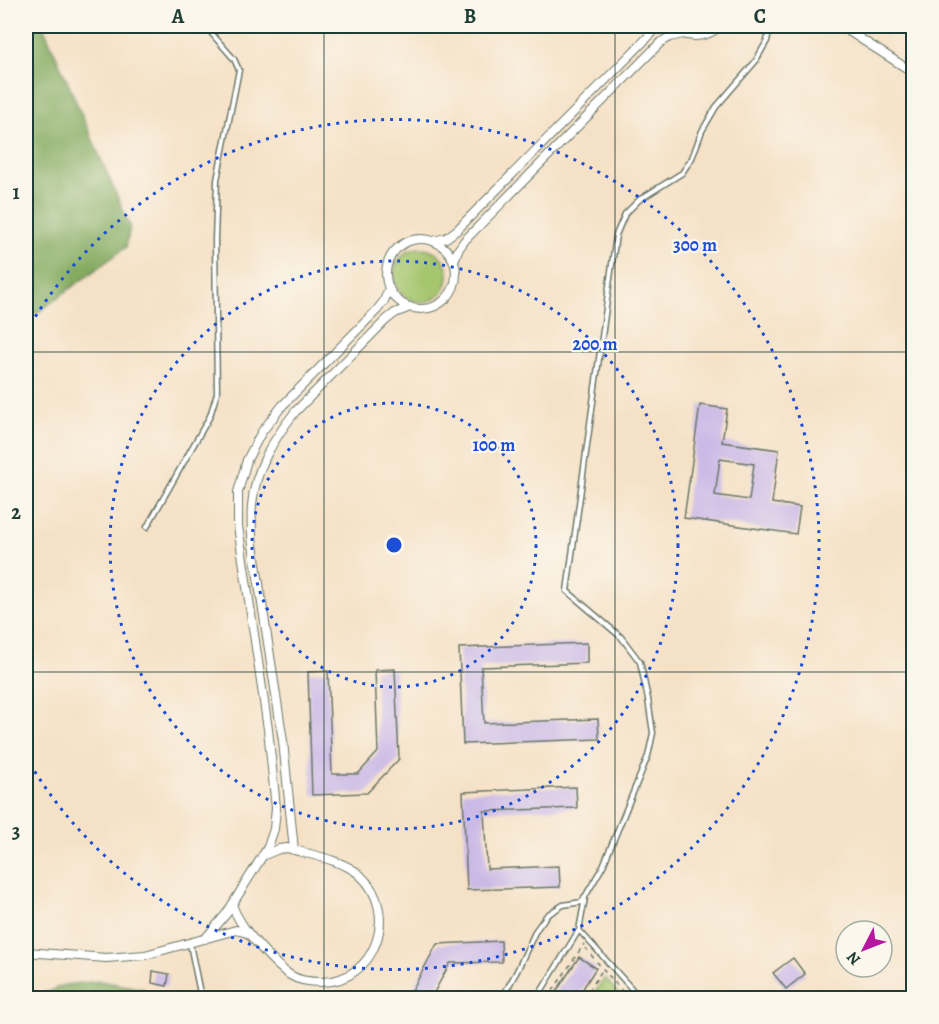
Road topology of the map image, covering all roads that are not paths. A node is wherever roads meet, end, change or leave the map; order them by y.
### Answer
1 (205, 26) edge
2 (658, 26) edge
3 (669, 26) edge
4 (720, 26) edge
5 (770, 26) edge
6 (843, 26) edge
7 (683, 34) junction
8 (914, 73) edge
9 (433, 242) junction
10 (454, 261) junction
11 (389, 288) junction
12 (410, 307) junction
13 (147, 527) dead end
14 (294, 850) junction
15 (262, 856) junction
16 (585, 896) junction
17 (232, 905) junction
18 (579, 930) junction
19 (247, 933) junction
20 (205, 939) junction
21 (190, 943) junction
22 (26, 952) edge
23 (201, 999) edge
24 (502, 999) edge
25 (537, 999) edge
26 (640, 999) edge

1 - 13 lane
2 - 9 street
3 - 7 street
4 - 7 street
5 - 16 lane
6 - 8 street
7 - 10 street
9 - 10 street
9 - 11 street
10 - 12 street
11 - 12 street
11 - 15 street
12 - 14 street
14 - 15 street
14 - 19 street
15 - 17 street
16 - 18 lane
16 - 24 lane
17 - 19 street
17 - 20 street
18 - 25 lane
18 - 26 lane
19 - 20 street
20 - 21 street
21 - 22 street
21 - 23 lane

